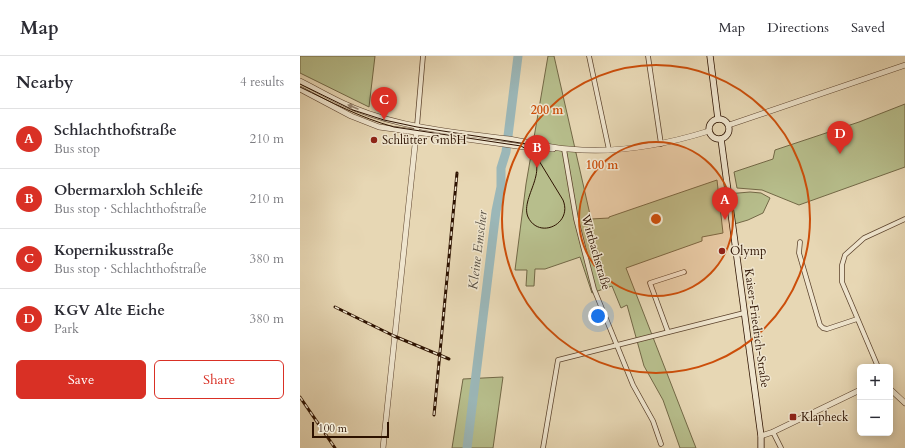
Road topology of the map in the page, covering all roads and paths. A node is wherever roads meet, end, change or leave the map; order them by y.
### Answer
1 (422, 56) edge
2 (589, 56) edge
3 (648, 56) edge
4 (710, 56) edge
5 (905, 65) edge
6 (300, 81) edge
7 (300, 89) edge
8 (718, 119) junction
9 (729, 125) junction
10 (417, 126) junction
11 (709, 131) junction
12 (416, 133) junction
13 (721, 139) junction
14 (494, 140) junction
15 (661, 144) junction
16 (564, 149) junction
17 (609, 150) junction
18 (905, 219) edge
19 (800, 242) dead end
20 (684, 272) dead end
21 (744, 313) junction
22 (857, 319) junction
23 (668, 332) junction
24 (617, 345) junction
25 (877, 364) edge
26 (857, 391) edge
27 (893, 392) edge
28 (905, 403) edge
29 (773, 432) junction
30 (761, 436) junction
31 (661, 444) dead end
32 (383, 448) edge
33 (543, 448) edge
34 (760, 448) edge
35 (781, 448) edge

1 - 10 street
2 - 17 street
3 - 15 street
4 - 8 main road
5 - 9 street
10 -> 6 street
7 - 12 street
8 - 9 main road
8 - 11 main road
9 - 13 main road
10 - 12 street
10 - 14 street
11 - 13 main road
11 - 15 street
12 - 14 street
12 - 32 street
13 - 21 main road, Kaiser-Friedrich-Straße
14 - 16 street
14 - 16 street
15 - 17 street
16 - 17 street
16 - 24 street, Wittbachstraße
18 - 22 street
19 - 22 street
20 - 23 street
21 - 23 street
21 - 30 main road, Kaiser-Friedrich-Straße
22 - 25 street
23 - 24 street
24 - 31 street, Wittbachstraße
24 - 33 street
26 - 29 street
27 - 28 street
29 - 30 street
29 - 35 street
30 - 34 main road, Kaiser-Friedrich-Straße

